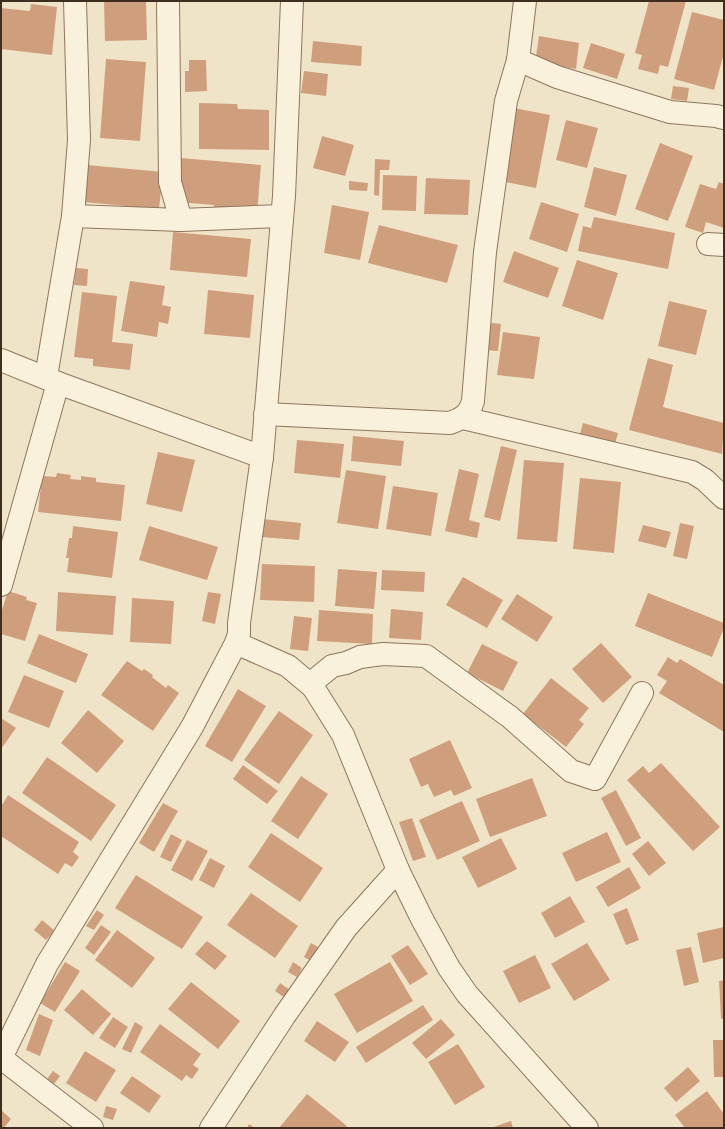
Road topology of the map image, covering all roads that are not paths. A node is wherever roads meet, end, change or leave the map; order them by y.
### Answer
1 (75, 1) edge
2 (168, 1) edge
3 (292, 1) edge
4 (524, 1) edge
5 (518, 60) junction
6 (724, 118) edge
7 (73, 216) junction
8 (282, 216) junction
9 (181, 220) junction
10 (1, 360) edge
11 (52, 380) junction
12 (265, 414) junction
13 (463, 418) junction
14 (262, 457) junction
15 (724, 498) edge
16 (1, 585) edge
17 (236, 643) junction
18 (310, 684) junction
19 (642, 693) dead end
20 (398, 870) junction
21 (1, 1058) edge
22 (92, 1128) edge
23 (211, 1128) edge
24 (587, 1128) edge

1 - 7 street
2 - 9 street
3 - 8 street
4 - 5 street
5 - 6 street
5 - 13 street
7 - 9 street
7 - 11 street
8 - 9 street
8 - 12 street
10 - 11 street
11 - 14 street
11 - 16 street
12 - 13 street
12 - 14 street
13 - 15 street
14 - 17 street
17 - 18 street
17 - 21 street
18 - 19 street
18 - 20 street
20 - 23 street
20 - 24 street
21 - 22 street

